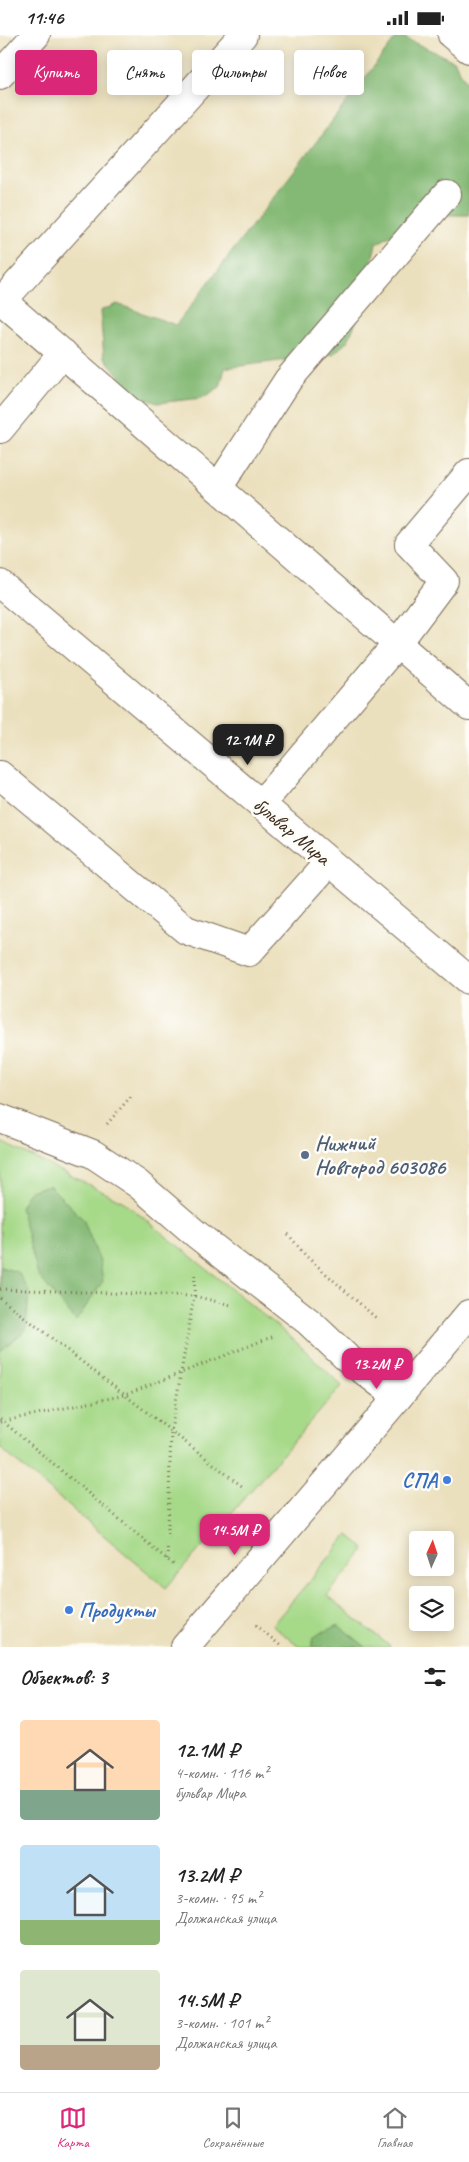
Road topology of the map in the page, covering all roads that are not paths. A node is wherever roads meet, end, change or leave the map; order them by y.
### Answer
1 (36, 35) edge
2 (244, 35) edge
3 (452, 35) edge
4 (469, 49) edge
5 (0, 75) edge
6 (447, 194) dead end
7 (1, 300) edge
8 (63, 353) junction
9 (0, 429) edge
10 (469, 473) edge
11 (218, 488) junction
12 (0, 584) edge
13 (397, 643) junction
14 (469, 706) edge
15 (1, 778) edge
16 (261, 805) junction
17 (329, 862) junction
18 (469, 980) edge
19 (0, 1118) edge
20 (469, 1314) edge
21 (398, 1397) junction
22 (185, 1647) edge

1 - 5 street
2 - 7 street
3 - 4 street
6 - 11 street
7 - 8 street
8 - 9 street
8 - 11 street
10 - 13 street
11 - 13 street
12 - 16 street, бульвар Мира
13 - 14 street
13 - 16 street
15 - 17 street
16 - 17 street, бульвар Мира
17 - 18 street, бульвар Мира
19 - 21 street
20 - 21 street
21 - 22 street

